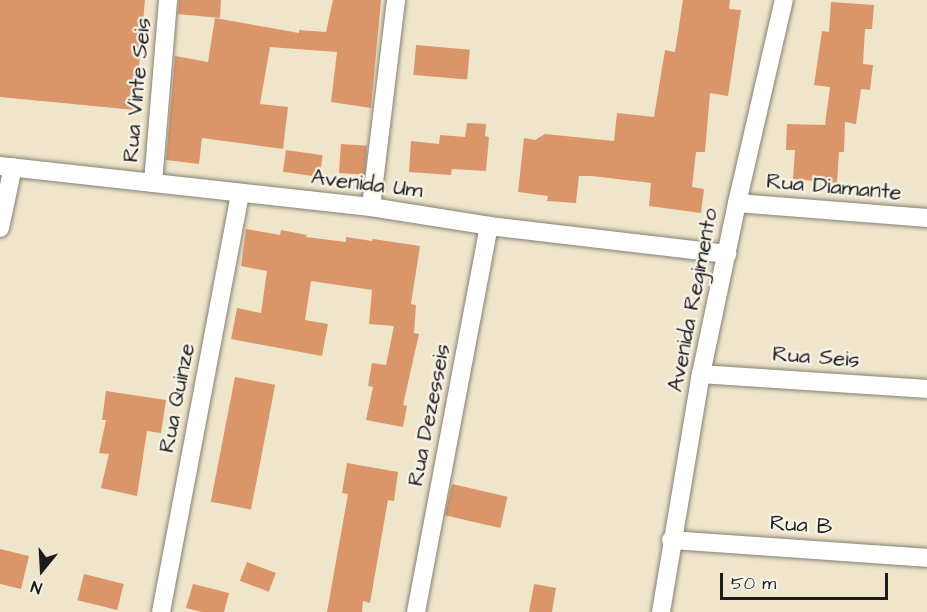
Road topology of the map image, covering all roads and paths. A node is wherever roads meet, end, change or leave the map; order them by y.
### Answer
1 (168, 0) edge
2 (396, 0) edge
3 (784, 0) edge
4 (6, 166) edge
5 (153, 183) junction
6 (240, 193) junction
7 (737, 203) junction
8 (371, 207) junction
9 (927, 218) edge
10 (489, 226) junction
11 (0, 228) edge
12 (727, 254) junction
13 (701, 374) junction
14 (927, 389) edge
15 (671, 540) junction
16 (927, 558) edge
17 (161, 612) edge
18 (416, 612) edge
19 (661, 612) edge

1 - 5 street, Rua Vinte Seis
2 - 8 street
3 - 7 street, Avenida Regimento
4 - 5 street, Avenida Um
4 - 11 street
5 - 6 street, Avenida Um
6 - 8 street, Avenida Um
6 - 17 street, Rua Quinze
7 - 9 street, Rua Diamante
7 - 12 street, Avenida Regimento
8 - 10 street, Avenida Um
10 - 12 street, Avenida Um
10 - 18 street, Rua Dezesseis
12 - 13 street, Avenida Regimento
13 - 14 street, Rua Seis
13 - 15 street, Avenida Regimento
15 - 16 street, Rua B
15 - 19 street, Avenida Regimento

